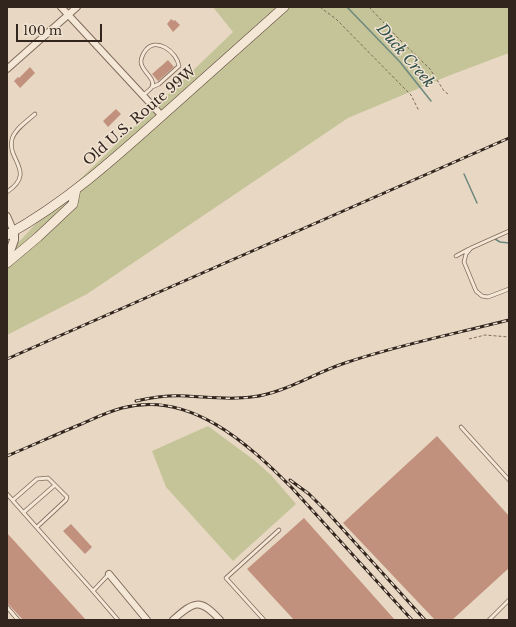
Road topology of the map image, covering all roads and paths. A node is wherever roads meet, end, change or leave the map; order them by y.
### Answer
1 (61, 7) edge
2 (77, 7) edge
3 (284, 7) edge
4 (320, 7) edge
5 (369, 7) edge
6 (68, 15) junction
7 (7, 69) edge
8 (152, 87) junction
9 (448, 94) dead end
10 (143, 96) junction
11 (419, 111) dead end
12 (35, 114) dead end
13 (162, 116) junction
14 (76, 189) junction
15 (7, 192) edge
16 (7, 216) edge
17 (509, 231) edge
18 (10, 234) edge
19 (471, 248) junction
20 (456, 256) dead end
21 (7, 262) edge
22 (509, 289) edge
23 (509, 337) edge
24 (469, 339) dead end
25 (461, 427) dead end
26 (509, 480) edge
27 (55, 485) junction
28 (7, 494) edge
29 (13, 500) junction
30 (24, 512) junction
31 (37, 527) junction
32 (279, 530) dead end
33 (109, 574) joint
34 (93, 591) junction
35 (509, 600) edge
36 (7, 607) edge
37 (18, 620) edge
38 (118, 620) edge
39 (148, 620) edge
40 (173, 620) edge
41 (220, 620) edge
42 (264, 620) edge
43 (489, 620) edge

1 - 6 street
2 - 6 street
3 - 13 main road, Old U.S. Route 99W
4 - 11 path
5 - 9 path
6 - 7 street
6 - 10 street
8 - 8 lane
8 - 10 lane
10 - 13 street
12 - 15 lane
13 - 14 main road, Old U.S. Route 99W
14 - 18 main road, Old U.S. Route 99W
14 - 21 main road
16 - 18 street
17 - 19 lane
18 - 21 street
19 - 20 lane
19 - 22 lane
23 - 24 path
25 - 26 lane
27 - 29 lane
27 - 30 lane
27 - 31 lane
28 - 29 lane
29 - 30 lane
30 - 31 lane
31 - 34 lane
32 - 42 lane
33 - 34 lane
33 - 39 street
34 - 38 lane
35 - 43 lane
36 - 37 lane
40 - 41 street

